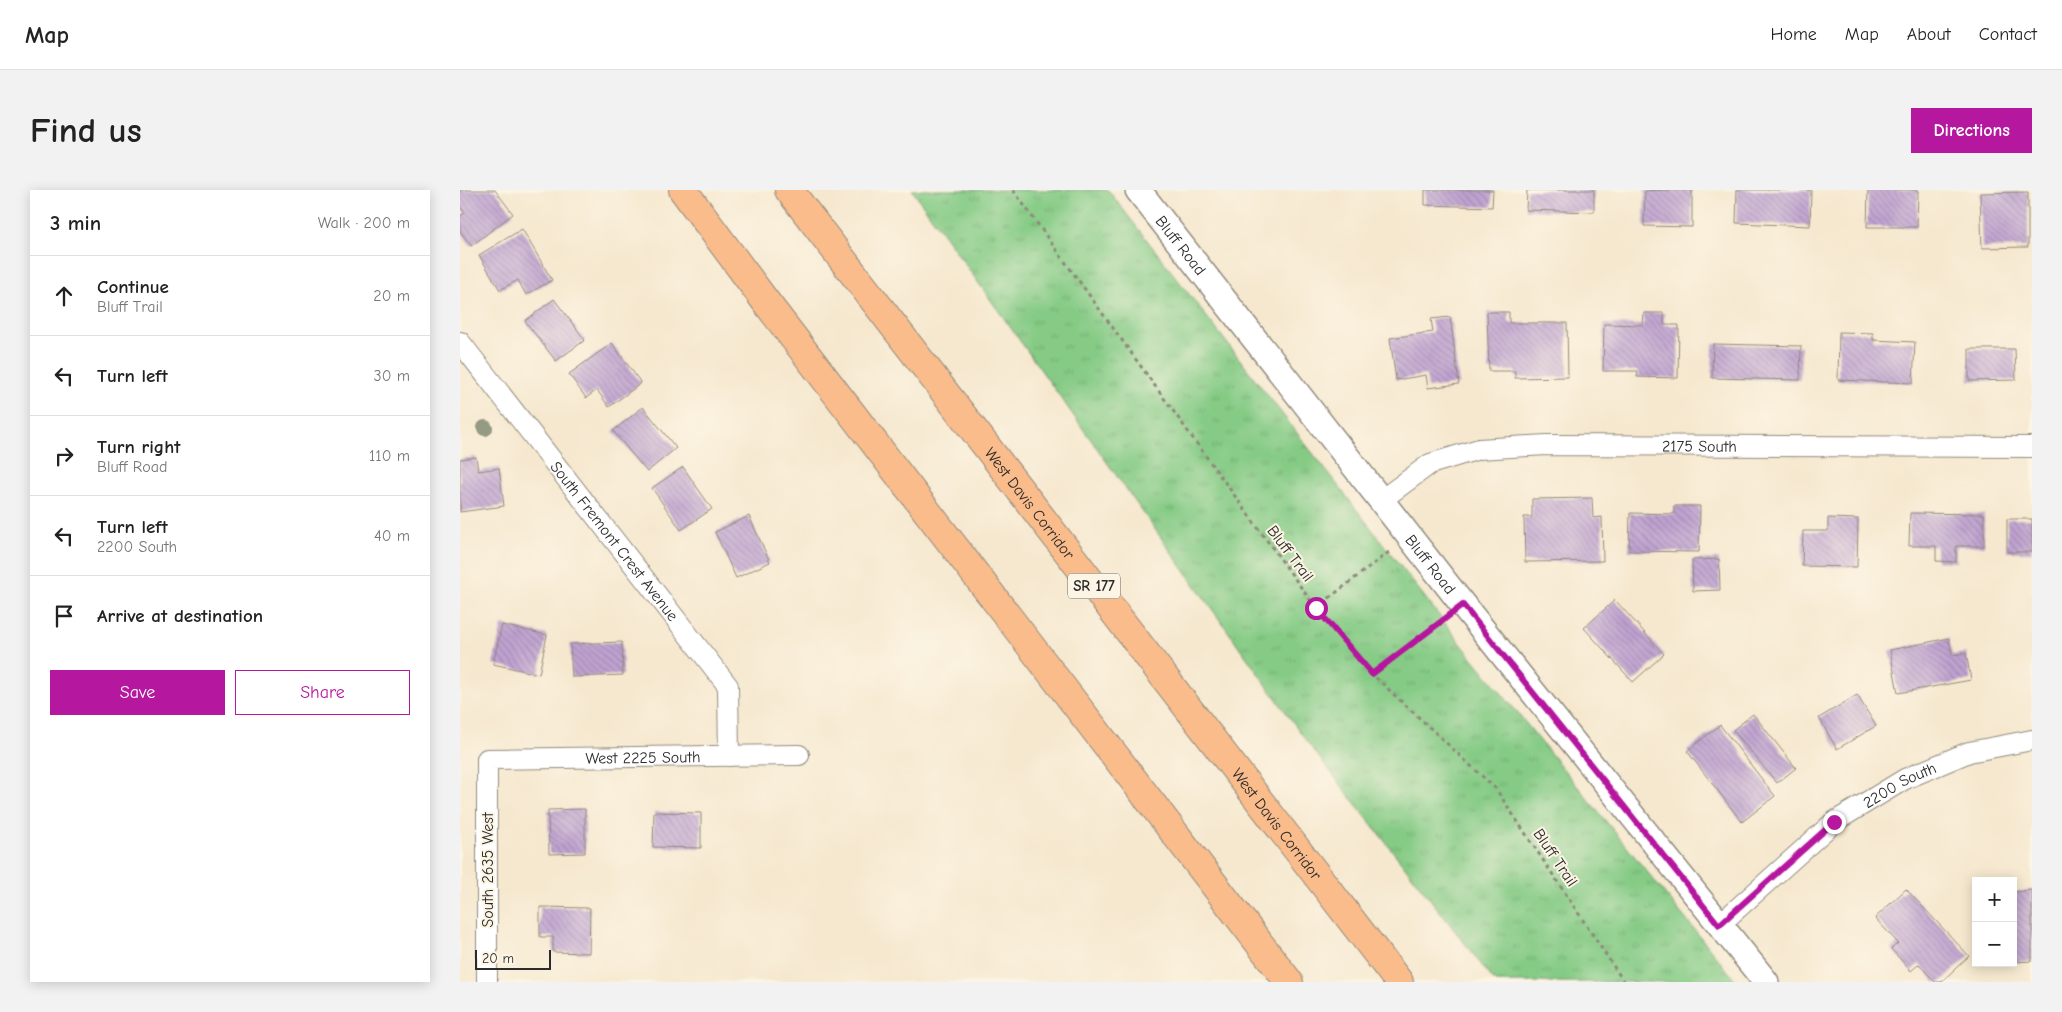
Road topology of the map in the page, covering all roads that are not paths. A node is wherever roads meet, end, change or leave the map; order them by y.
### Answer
1 (683, 190) edge
2 (789, 190) edge
3 (1138, 190) edge
4 (460, 342) edge
5 (467, 368) edge
6 (2032, 447) edge
7 (1380, 501) junction
8 (2032, 740) edge
9 (799, 755) dead end
10 (729, 756) junction
11 (487, 759) joint
12 (1719, 925) junction
13 (487, 982) edge
14 (1289, 982) edge
15 (1399, 982) edge
16 (1766, 982) edge

1 - 14 highway
2 - 15 highway, West Davis Corridor / SR 177
3 - 7 street, Bluff Road
4 - 5 street, South Fremont Crest Avenue
5 - 10 street, South Fremont Crest Avenue
6 - 7 street, 2175 South
7 - 12 street, Bluff Road
8 - 12 street, 2200 South
9 - 10 street, West 2225 South
10 - 11 street, West 2225 South
11 - 13 street, South 2635 West
12 - 16 street, Bluff Road

